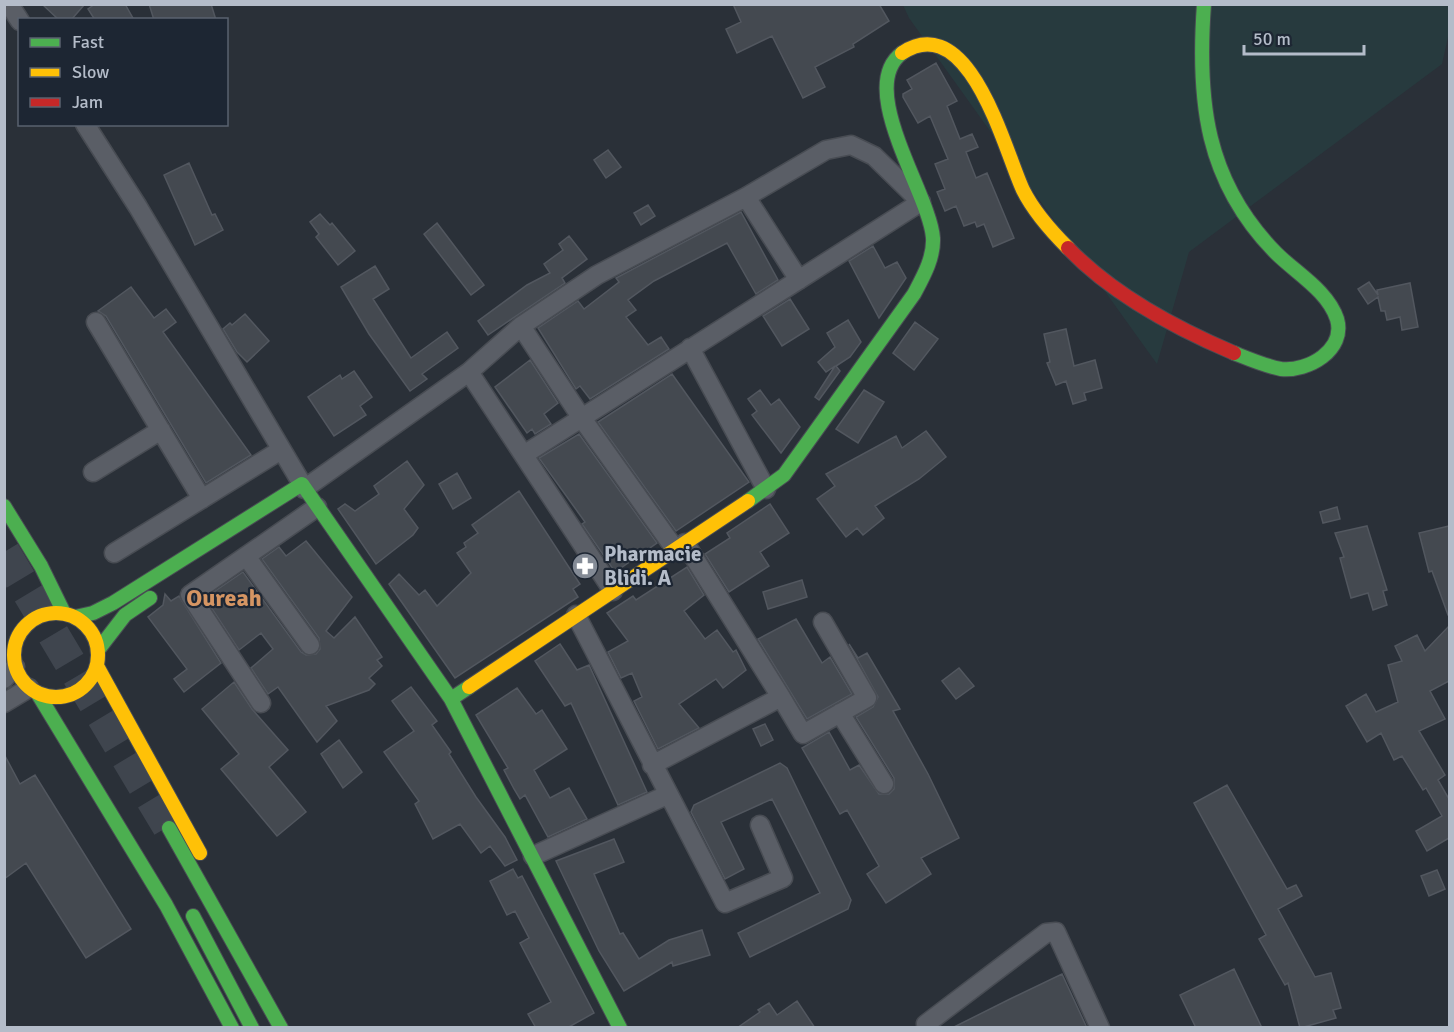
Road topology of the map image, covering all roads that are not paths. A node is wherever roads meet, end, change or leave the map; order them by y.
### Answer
1 (9, 4) edge
2 (1204, 4) edge
3 (18, 18) edge
4 (86, 126) edge
5 (746, 197) junction
6 (921, 202) junction
7 (799, 280) junction
8 (96, 322) dead end
9 (521, 326) junction
10 (690, 348) junction
11 (469, 372) junction
12 (581, 417) junction
13 (161, 430) junction
14 (281, 450) junction
15 (525, 454) junction
16 (93, 472) dead end
17 (766, 489) junction
18 (308, 494) junction
19 (202, 499) junction
20 (4, 506) edge
21 (680, 546) junction
22 (222, 551) dead end
23 (114, 553) dead end
24 (246, 556) junction
25 (164, 589) dead end
26 (613, 591) junction
27 (70, 615) junction
28 (576, 615) junction
29 (824, 622) dead end
30 (4, 627) edge
31 (15, 644) junction
32 (310, 645) dead end
33 (98, 650) junction
34 (97, 666) junction
35 (10, 673) edge
36 (34, 691) junction
37 (781, 697) junction
38 (451, 699) junction
39 (4, 703) edge
40 (261, 703) dead end
41 (840, 714) junction
42 (652, 765) junction
43 (884, 784) dead end
44 (667, 795) junction
45 (759, 825) dead end
46 (169, 828) tunnel mouth
47 (533, 856) junction
48 (206, 862) dead end
49 (189, 907) dead end
50 (232, 1028) edge
51 (252, 1028) edge
52 (281, 1028) edge
53 (620, 1028) edge
54 (927, 1028) edge
55 (1100, 1028) edge

1 - 3 street
2 - 6 main road
4 - 14 street
5 - 6 street
5 - 7 street
5 - 9 street
6 - 7 street
6 - 17 main road
7 - 10 street
8 - 13 street
9 - 11 street
9 - 12 street
10 - 12 street
10 - 17 street
11 - 15 street
11 - 18 street
12 - 15 street
12 - 21 street
13 - 16 street
13 - 19 street
14 - 18 street
14 - 19 street
15 - 26 street
17 - 21 main road
18 - 22 main road
18 - 24 street
18 - 27 main road
18 - 38 main road
19 - 23 street
20 - 27 main road
21 - 26 main road
21 - 37 street
24 - 32 street
24 - 40 street
25 - 33 main road
26 - 28 main road
27 - 31 main road
27 - 33 main road
28 - 38 main road
28 - 42 street
29 - 41 street
30 - 31 main road
31 - 35 main road
33 - 34 main road
34 - 36 main road
34 - 48 main road
35 - 36 main road
36 - 39 street
36 - 50 main road
37 - 41 street
37 - 42 street
38 - 47 main road
41 - 43 street
42 - 44 street
44 - 45 street
44 - 47 street
46 - 52 main road
47 - 53 main road
49 - 51 main road
54 - 55 street

